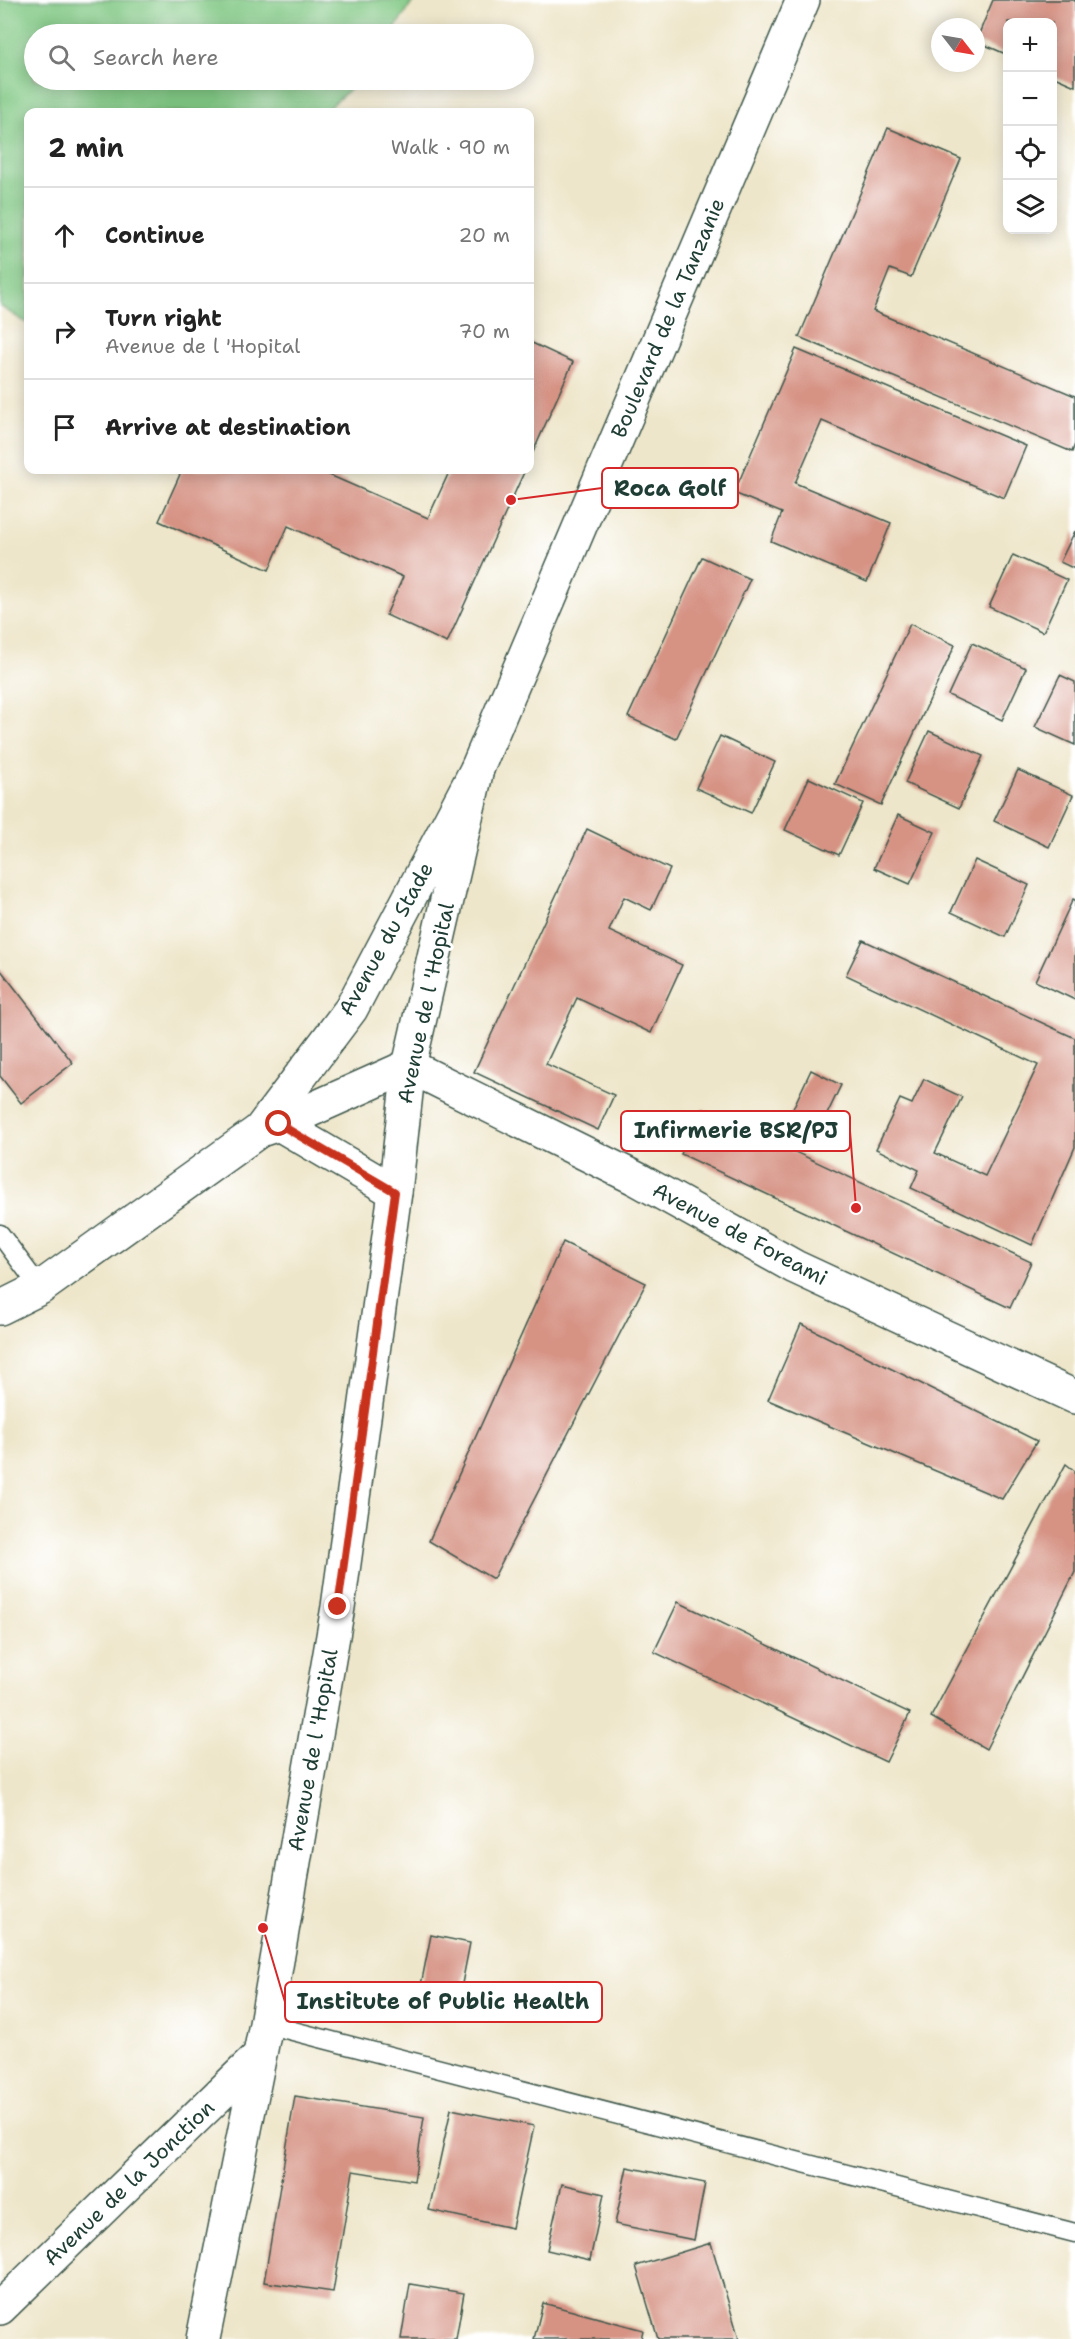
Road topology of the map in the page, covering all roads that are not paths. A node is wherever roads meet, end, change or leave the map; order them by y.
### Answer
1 (803, 0) edge
2 (477, 769) junction
3 (409, 1066) junction
4 (270, 1127) junction
5 (395, 1192) junction
6 (0, 1234) edge
7 (40, 1288) junction
8 (0, 1308) edge
9 (1075, 1397) edge
10 (266, 2024) junction
11 (258, 2058) junction
12 (1075, 2233) edge
13 (0, 2308) edge
14 (203, 2339) edge

1 - 2 street, Boulevard de la Tanzanie
2 - 3 street, Avenue de l 'Hopital
2 - 4 street, Avenue du Stade
3 - 4 street, Avenue du Stade
3 - 5 street, Avenue de l 'Hopital
3 - 9 street, Avenue de Foreami
4 - 5 street
4 - 7 street, Avenue du Stade
5 - 10 street, Avenue de l 'Hopital
6 - 7 lane
7 - 8 street, Avenue du Stade
10 - 11 street, Avenue de l 'Hopital
10 - 12 lane
11 - 13 street, Avenue de la Jonction
11 - 14 street, Avenue de l 'Hopital

